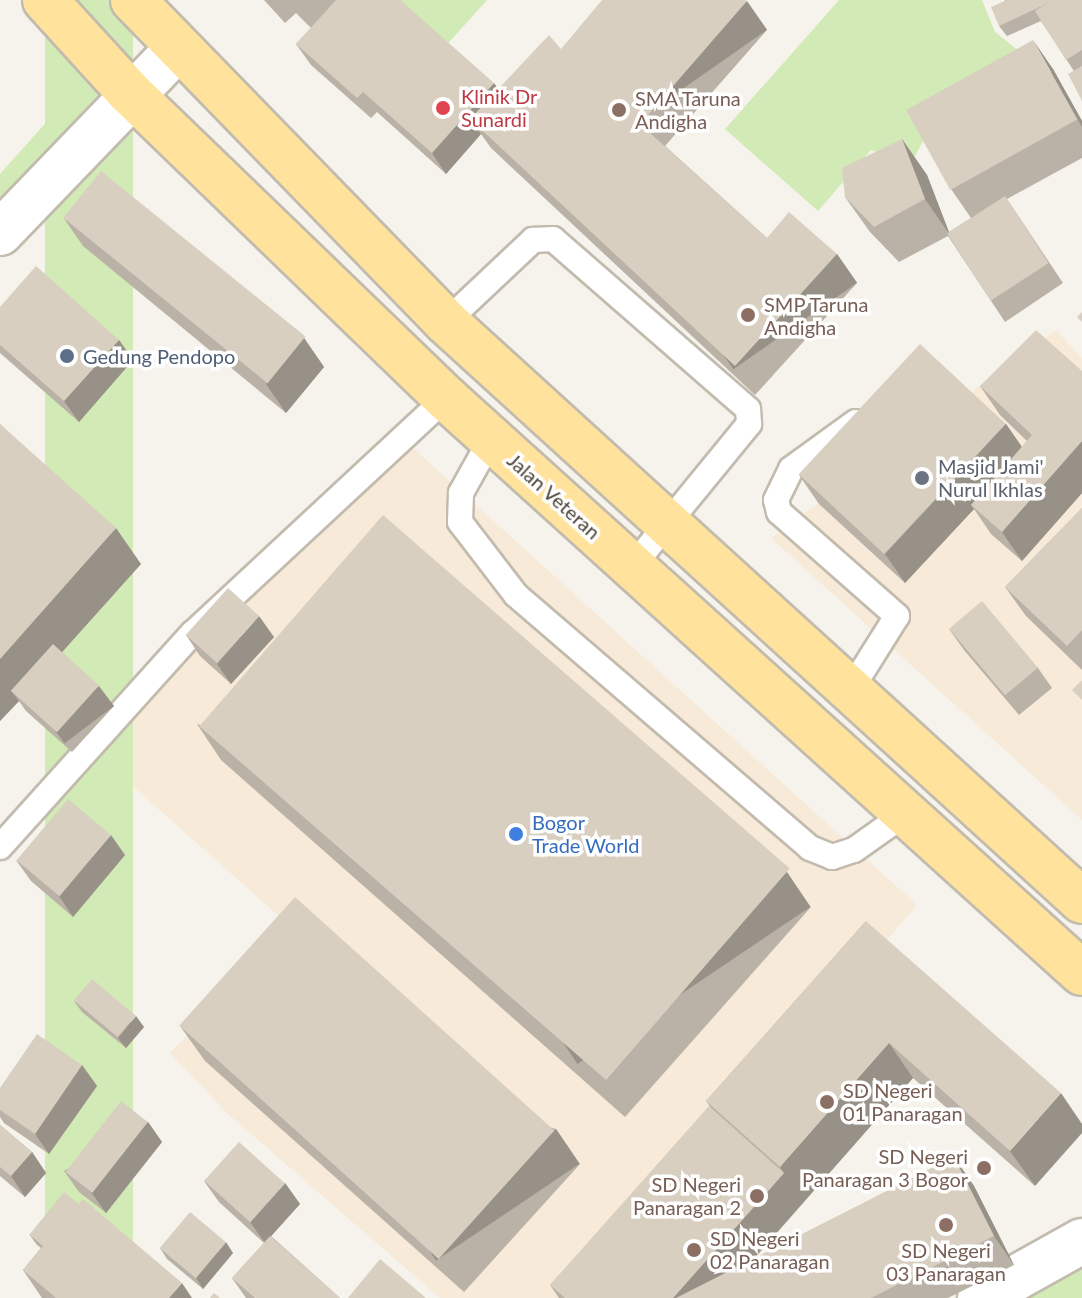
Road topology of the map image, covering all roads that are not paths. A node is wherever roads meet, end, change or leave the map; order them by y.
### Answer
1 (45, 0) edge
2 (133, 0) edge
3 (175, 51) junction
4 (129, 92) junction
5 (0, 233) edge
6 (446, 322) junction
7 (446, 398) junction
8 (875, 409) edge
9 (491, 439) junction
10 (667, 527) junction
11 (632, 567) junction
12 (848, 694) junction
13 (902, 816) junction
14 (0, 847) edge
15 (1082, 901) edge
16 (1082, 973) edge
17 (1082, 1241) edge
18 (980, 1298) edge

1 - 4 main road, Jalan Veteran
2 - 3 main road
3 - 4 street
3 - 6 main road
4 - 5 street
4 - 7 main road, Jalan Veteran
6 - 10 main road
6 - 10 lane
7 - 9 main road, Jalan Veteran
7 - 14 lane
8 - 12 lane
9 - 11 main road, Jalan Veteran
9 - 13 lane
10 - 11 lane
10 - 12 main road
11 - 13 main road, Jalan Veteran
12 - 15 main road
13 - 16 main road, Jalan Veteran
17 - 18 street

